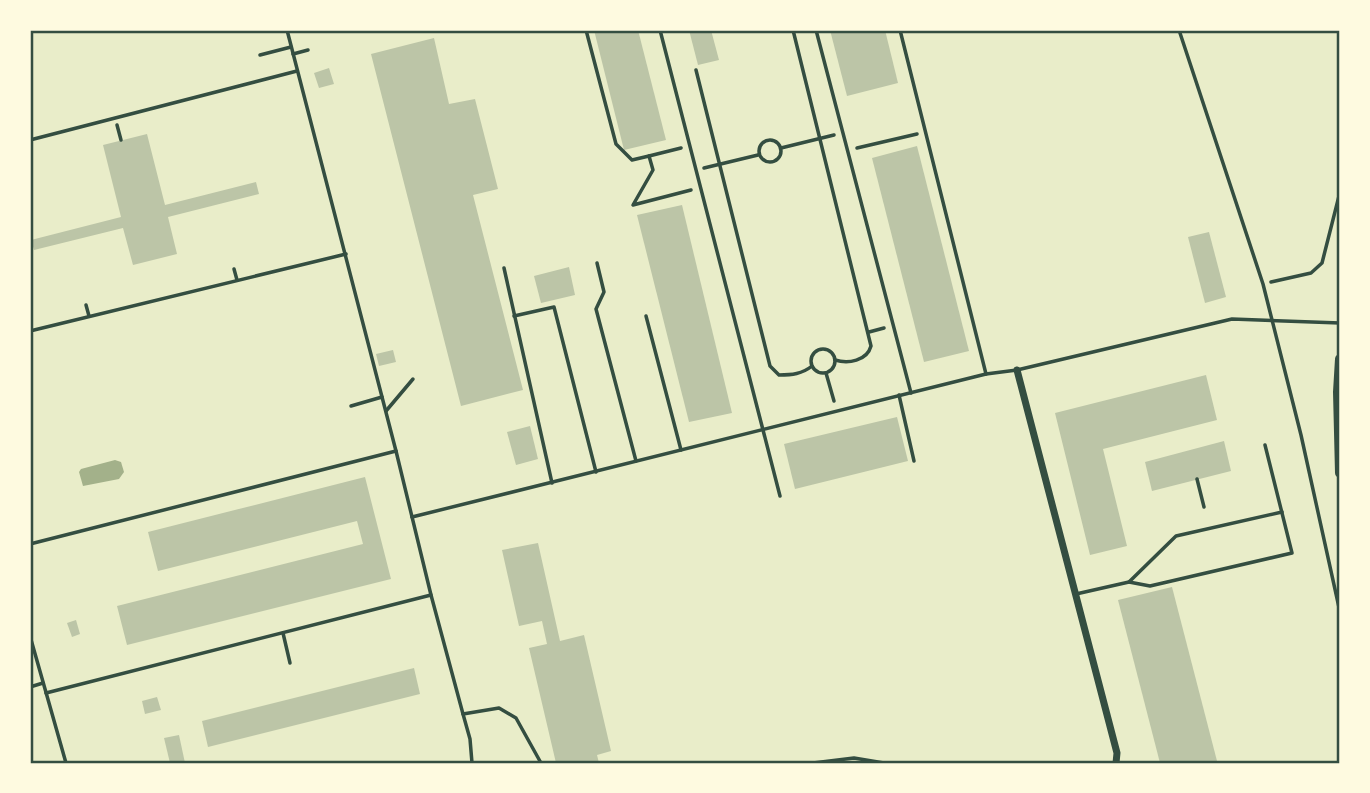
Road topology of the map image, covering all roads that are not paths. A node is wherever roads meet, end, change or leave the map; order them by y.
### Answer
1 (287, 30) edge
2 (660, 30) edge
3 (817, 30) edge
4 (900, 30) edge
5 (1179, 30) edge
6 (291, 47) junction
7 (309, 50) dead end
8 (293, 54) junction
9 (260, 55) dead end
10 (297, 71) junction
11 (192, 98) junction
12 (194, 104) dead end
13 (47, 135) junction
14 (30, 139) edge
15 (49, 142) dead end
16 (346, 254) junction
17 (597, 263) dead end
18 (504, 268) dead end
19 (234, 269) dead end
20 (237, 281) junction
21 (86, 305) dead end
22 (89, 316) junction
23 (514, 316) junction
24 (646, 316) dead end
25 (1272, 321) junction
26 (1340, 323) edge
27 (30, 331) edge
28 (1340, 359) edge
29 (1017, 370) junction
30 (986, 374) junction
31 (413, 379) dead end
32 (911, 393) junction
33 (899, 395) junction
34 (382, 397) junction
35 (351, 405) dead end
36 (386, 411) junction
37 (763, 429) junction
38 (1265, 445) dead end
39 (681, 450) junction
40 (396, 451) junction
41 (636, 461) junction
42 (914, 461) dead end
43 (596, 472) junction
44 (1340, 473) edge
45 (552, 483) junction
46 (780, 496) dead end
47 (1282, 512) junction
48 (412, 517) junction
49 (30, 544) edge
50 (1129, 582) junction
51 (1074, 594) junction
52 (431, 595) junction
53 (1340, 612) edge
54 (283, 633) junction
55 (30, 636) edge
56 (290, 663) dead end
57 (43, 683) junction
58 (30, 687) edge
59 (46, 693) junction
60 (463, 715) junction
61 (1117, 753) junction
62 (66, 763) edge
63 (472, 763) edge
64 (541, 763) edge
65 (1116, 763) edge
66 (1125, 763) edge

1 - 6 lane
2 - 37 lane
3 - 32 lane
4 - 30 lane
5 - 25 lane
6 - 8 lane
6 - 9 lane
7 - 8 lane
8 - 10 lane
10 - 11 lane
10 - 16 lane
11 - 12 lane
11 - 13 lane
13 - 14 lane
13 - 15 lane
16 - 20 lane
16 - 34 lane
17 - 41 lane
18 - 23 lane
19 - 20 lane
20 - 22 lane
21 - 22 lane
22 - 27 lane
23 - 43 lane
23 - 45 lane
24 - 39 lane
25 - 26 lane
25 - 29 lane
25 - 53 lane
28 - 44 main road
29 - 30 lane
29 - 51 street
30 - 32 lane
31 - 36 lane
32 - 33 lane
33 - 37 lane
33 - 42 lane
34 - 35 lane
34 - 36 lane
36 - 40 lane
37 - 39 lane
37 - 46 lane
38 - 47 lane
39 - 41 lane
40 - 48 lane
40 - 49 lane
41 - 43 lane
43 - 45 lane
45 - 48 lane
47 - 50 lane
47 - 50 lane
48 - 52 lane
50 - 51 lane
51 - 61 street
52 - 54 lane
52 - 60 lane
54 - 56 lane
54 - 59 lane
55 - 57 lane
57 - 58 lane
57 - 59 lane
59 - 62 lane
60 - 63 lane
60 - 64 lane
61 - 65 street
61 - 66 street

